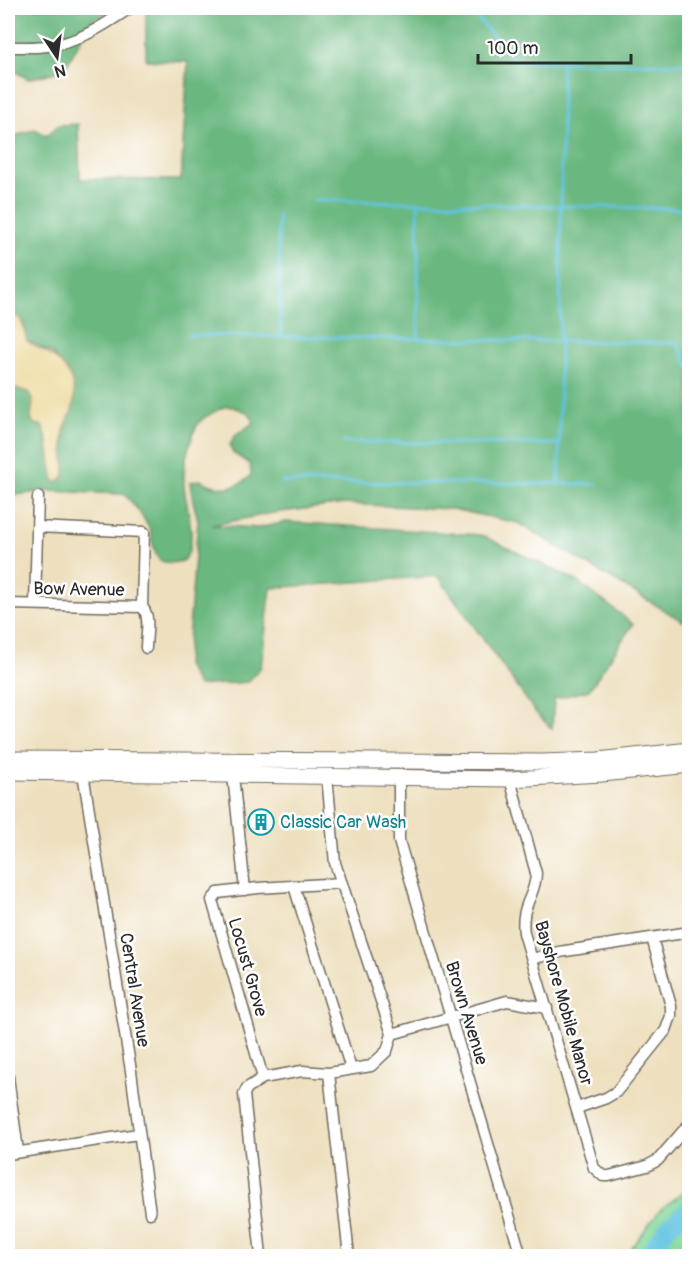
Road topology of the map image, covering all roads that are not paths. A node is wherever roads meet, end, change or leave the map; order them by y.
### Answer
1 (130, 8) edge
2 (8, 47) edge
3 (38, 497) dead end
4 (37, 527) junction
5 (8, 604) edge
6 (35, 604) junction
7 (142, 607) junction
8 (146, 648) dead end
9 (690, 750) edge
10 (8, 759) edge
11 (690, 765) edge
12 (8, 772) edge
13 (83, 773) junction
14 (233, 775) junction
15 (327, 776) junction
16 (399, 777) junction
17 (510, 779) junction
18 (342, 883) junction
19 (294, 886) junction
20 (245, 890) junction
21 (690, 933) edge
22 (652, 938) junction
23 (532, 959) junction
24 (547, 1008) junction
25 (451, 1017) junction
26 (392, 1034) junction
27 (351, 1069) junction
28 (329, 1073) junction
29 (8, 1077) edge
30 (263, 1078) junction
31 (577, 1108) junction
32 (690, 1124) edge
33 (138, 1134) junction
34 (13, 1153) edge
35 (150, 1212) dead end
36 (261, 1257) edge
37 (349, 1257) edge
38 (521, 1257) edge

1 - 2 street
3 - 4 street
4 - 6 street
4 - 7 street
5 - 6 street, Bow Avenue
6 - 7 street, Bow Avenue
7 - 8 street, Bow Avenue
9 - 10 highway
11 - 17 highway
12 - 13 highway
13 - 14 highway
13 - 33 street, Central Avenue
14 - 15 highway
14 - 20 street, Locust Grove
15 - 16 highway
15 - 18 street
16 - 17 highway
16 - 25 street, Brown Avenue
17 - 23 street, Bayshore Mobile Manor
18 - 19 street, Locust Grove
18 - 26 street
19 - 20 street, Locust Grove
19 - 27 street
20 - 30 street, Locust Grove
21 - 22 street
22 - 23 street
22 - 31 street
23 - 24 street, Bayshore Mobile Manor
24 - 25 street
24 - 31 street, Bayshore Mobile Manor
25 - 26 street
25 - 38 street, Brown Avenue
26 - 27 street
27 - 28 street
28 - 30 street
28 - 37 street
29 - 34 street
30 - 36 street
31 - 32 street, Bayshore Mobile Manor
33 - 34 street
33 - 35 street, Central Avenue

